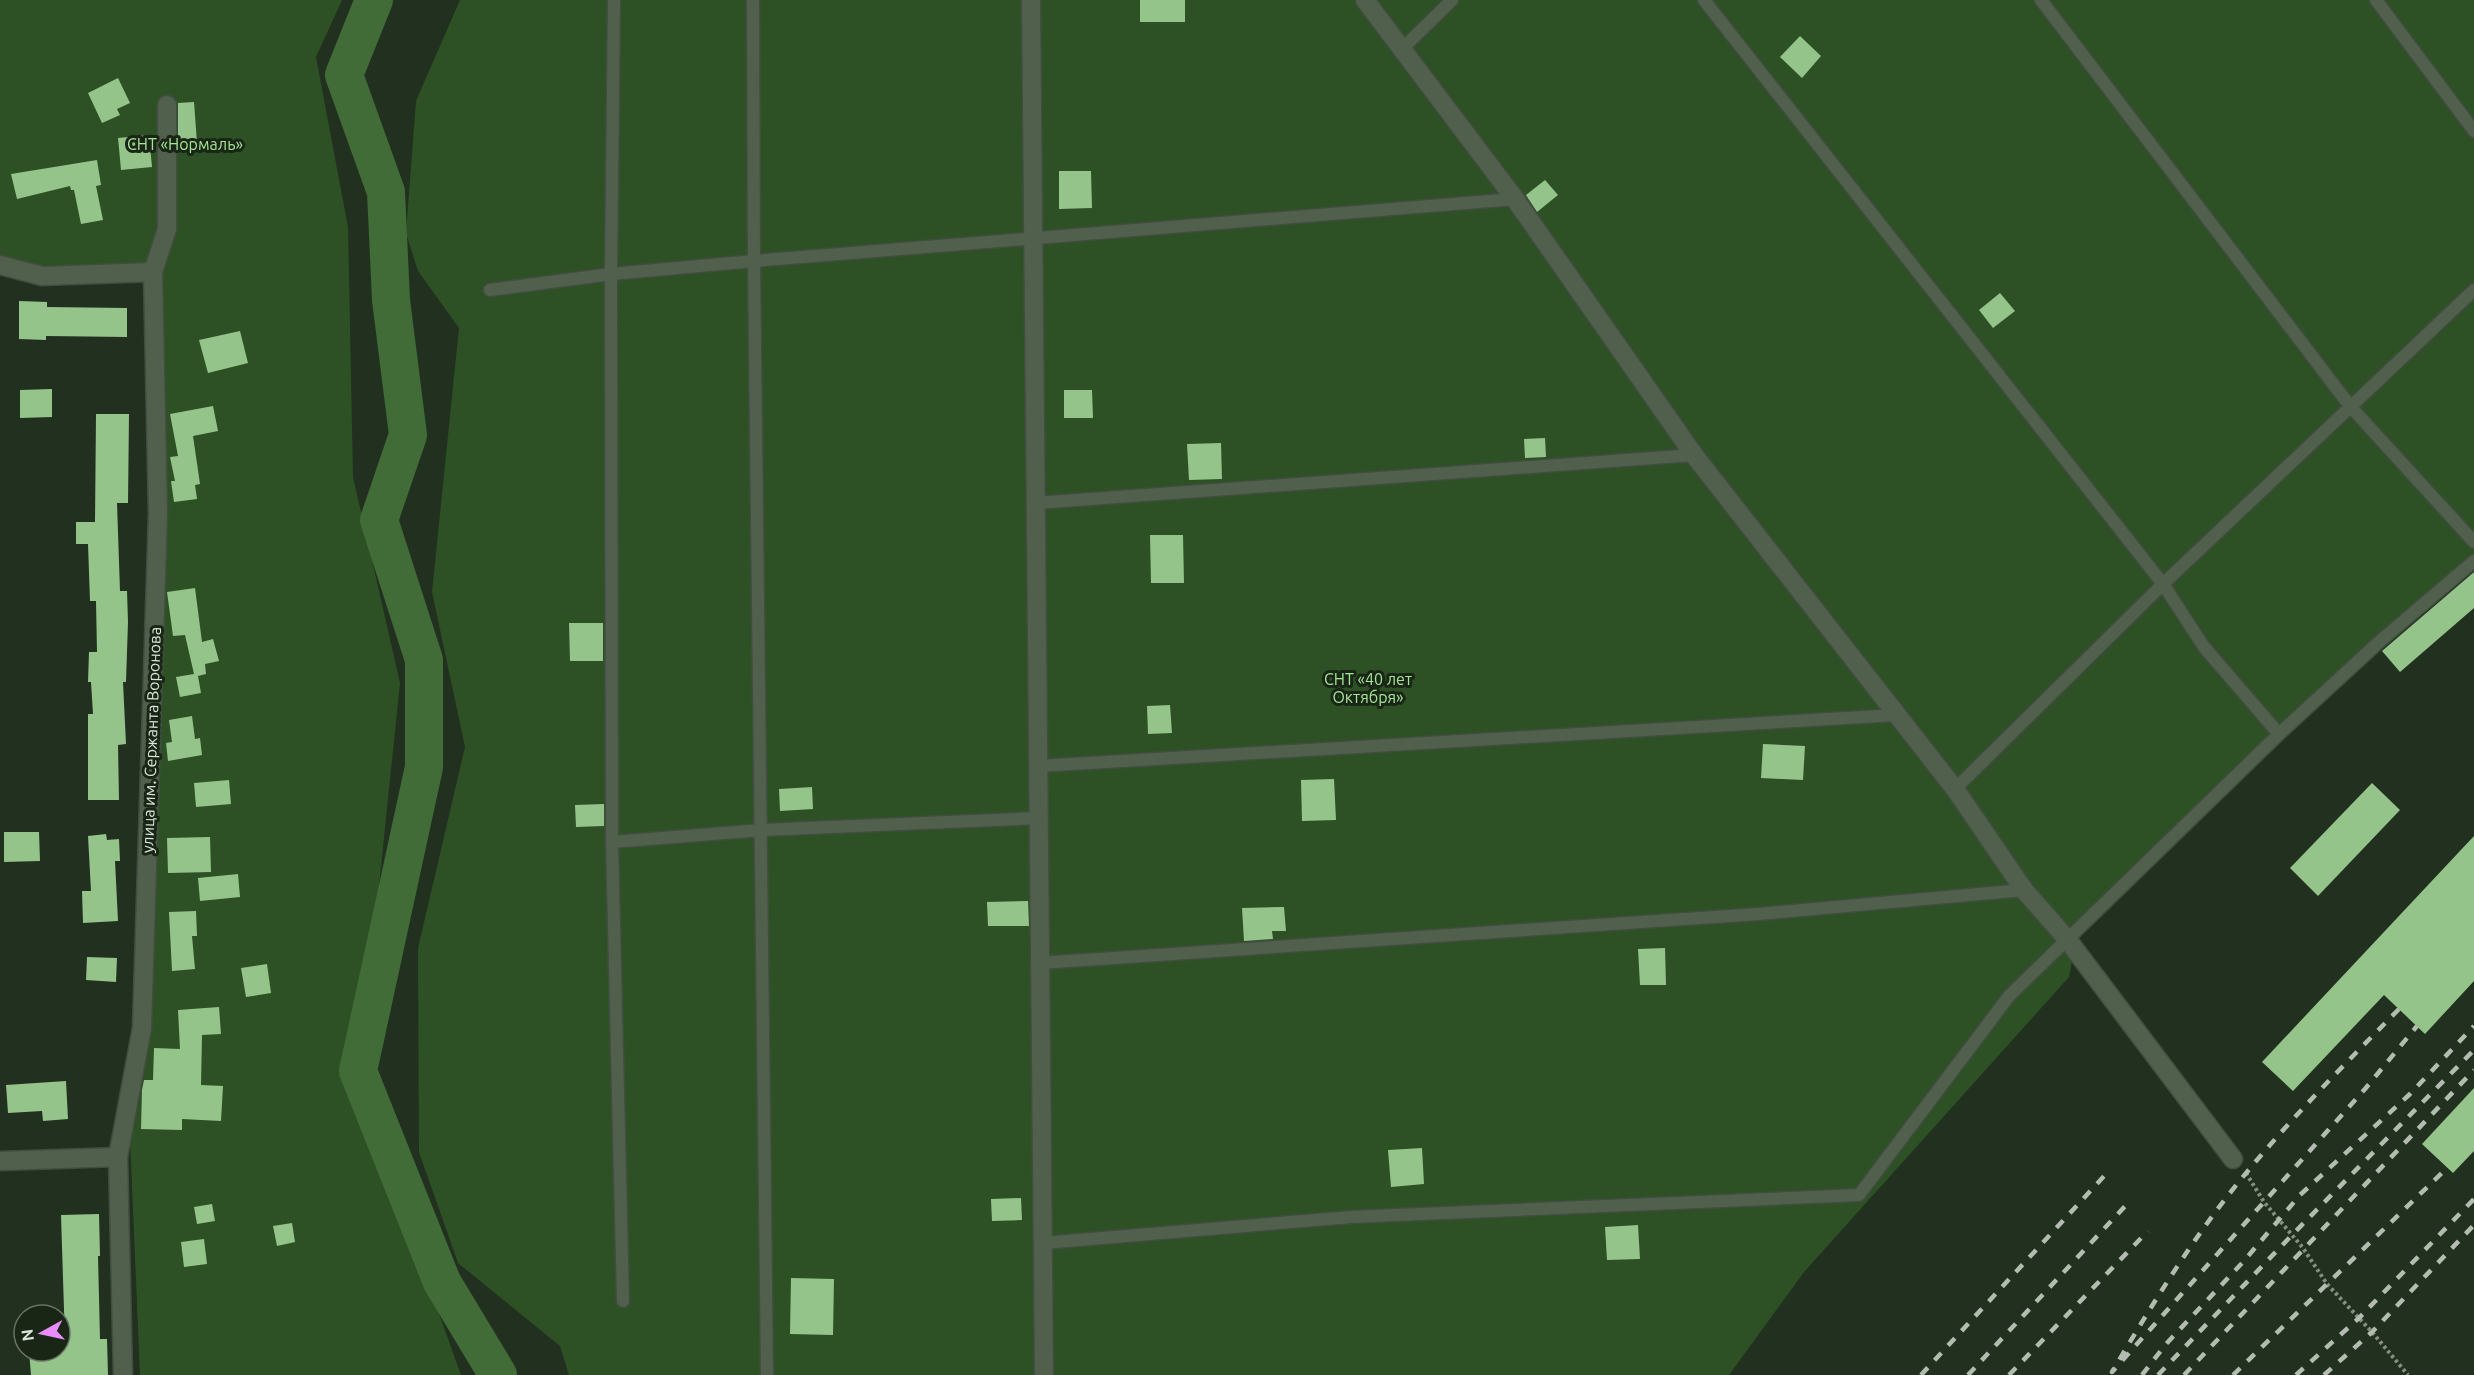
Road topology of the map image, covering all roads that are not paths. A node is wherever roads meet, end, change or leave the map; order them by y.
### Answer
1 (614, 0) edge
2 (753, 0) edge
3 (1031, 0) edge
4 (1365, 0) edge
5 (1452, 0) edge
6 (1704, 0) edge
7 (2041, 0) edge
8 (2376, 0) edge
9 (1402, 49) junction
10 (167, 105) dead end
11 (2474, 131) edge
12 (1515, 199) junction
13 (1034, 237) junction
14 (754, 261) junction
15 (0, 265) edge
16 (153, 272) junction
17 (611, 274) junction
18 (490, 290) dead end
19 (2474, 290) edge
20 (2350, 406) junction
21 (1694, 454) junction
22 (1036, 503) junction
23 (2474, 542) edge
24 (2474, 561) edge
25 (2163, 584) junction
26 (1897, 715) junction
27 (2279, 734) junction
28 (1038, 766) junction
29 (1955, 789) junction
30 (1039, 818) junction
31 (762, 830) junction
32 (612, 842) junction
33 (2024, 890) junction
34 (2067, 939) junction
35 (1040, 963) junction
36 (118, 1157) junction
37 (2233, 1159) road end
38 (0, 1161) edge
39 (1043, 1243) junction
40 (623, 1301) dead end
41 (123, 1375) edge
42 (767, 1375) edge
43 (1044, 1375) edge

1 - 17 lane
2 - 14 lane
3 - 13 street
4 - 9 street
5 - 9 lane
6 - 25 lane
7 - 20 lane
8 - 11 lane
9 - 12 street
10 - 16 street, улица им. Сержанта Воронова
12 - 13 lane
12 - 21 street
13 - 14 lane
13 - 22 street
14 - 17 lane
14 - 31 lane
15 - 16 street
16 - 36 street, улица им. Сержанта Воронова
17 - 18 lane
17 - 32 lane
19 - 20 lane
20 - 23 lane
20 - 25 lane
21 - 22 lane
21 - 26 street
22 - 28 street
24 - 27 lane
25 - 27 lane
25 - 29 lane
26 - 28 lane
26 - 29 street
27 - 34 lane
28 - 30 street
29 - 33 street
30 - 31 lane
30 - 35 street
31 - 32 lane
31 - 42 lane
32 - 40 lane
33 - 34 street
33 - 35 lane
34 - 37 street
34 - 39 lane
35 - 39 street
36 - 38 street
36 - 41 street, улица им. Сержанта Воронова
39 - 43 street

